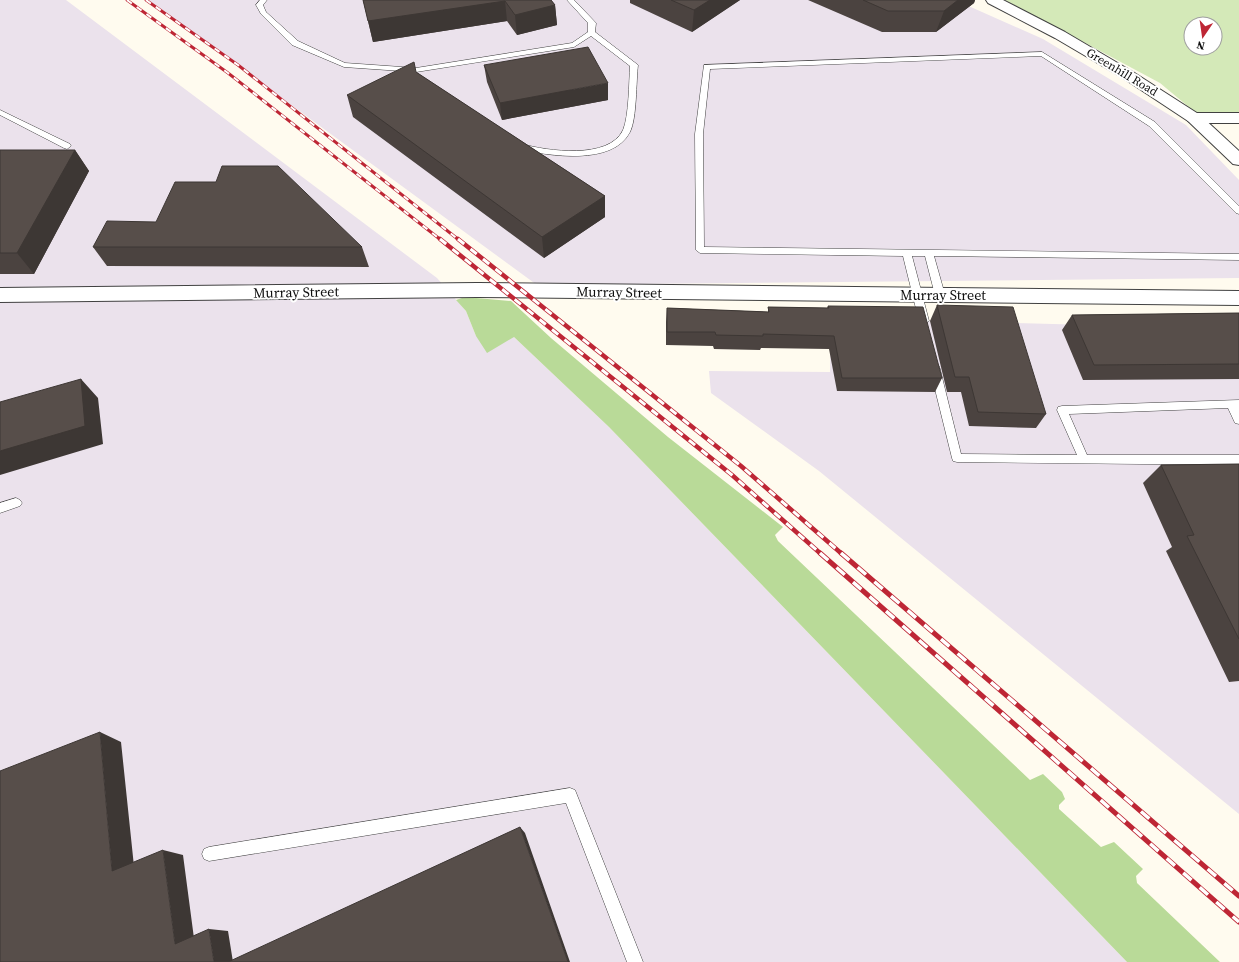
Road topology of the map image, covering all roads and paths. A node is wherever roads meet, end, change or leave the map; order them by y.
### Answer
1 (264, 0) edge
2 (570, 0) edge
3 (993, 0) edge
4 (591, 32) junction
5 (0, 112) edge
6 (1194, 118) junction
7 (1239, 118) edge
8 (513, 145) edge
9 (67, 146) dead end
10 (1239, 160) edge
11 (1239, 211) edge
12 (907, 253) junction
13 (929, 254) junction
14 (1239, 257) edge
15 (0, 295) edge
16 (917, 295) junction
17 (940, 295) junction
18 (1239, 298) edge
19 (926, 330) edge
20 (933, 361) edge
21 (1235, 404) edge
22 (1239, 420) edge
23 (1084, 460) junction
24 (1239, 460) edge
25 (16, 503) dead end
26 (0, 508) edge
27 (209, 854) dead end
28 (635, 962) edge

1 - 4 lane
2 - 4 lane
3 - 6 street, Greenhill Road
4 - 8 lane
5 - 9 lane
6 - 7 street
6 - 10 street, Greenhill Road
11 - 12 lane
12 - 13 lane
12 - 16 lane
13 - 14 lane
13 - 17 lane
15 - 16 street, Murray Street
16 - 17 street, Murray Street
16 - 19 lane
17 - 18 street, Murray Street
20 - 23 lane
21 - 22 lane
21 - 23 lane
23 - 24 lane
25 - 26 lane
27 - 28 lane

